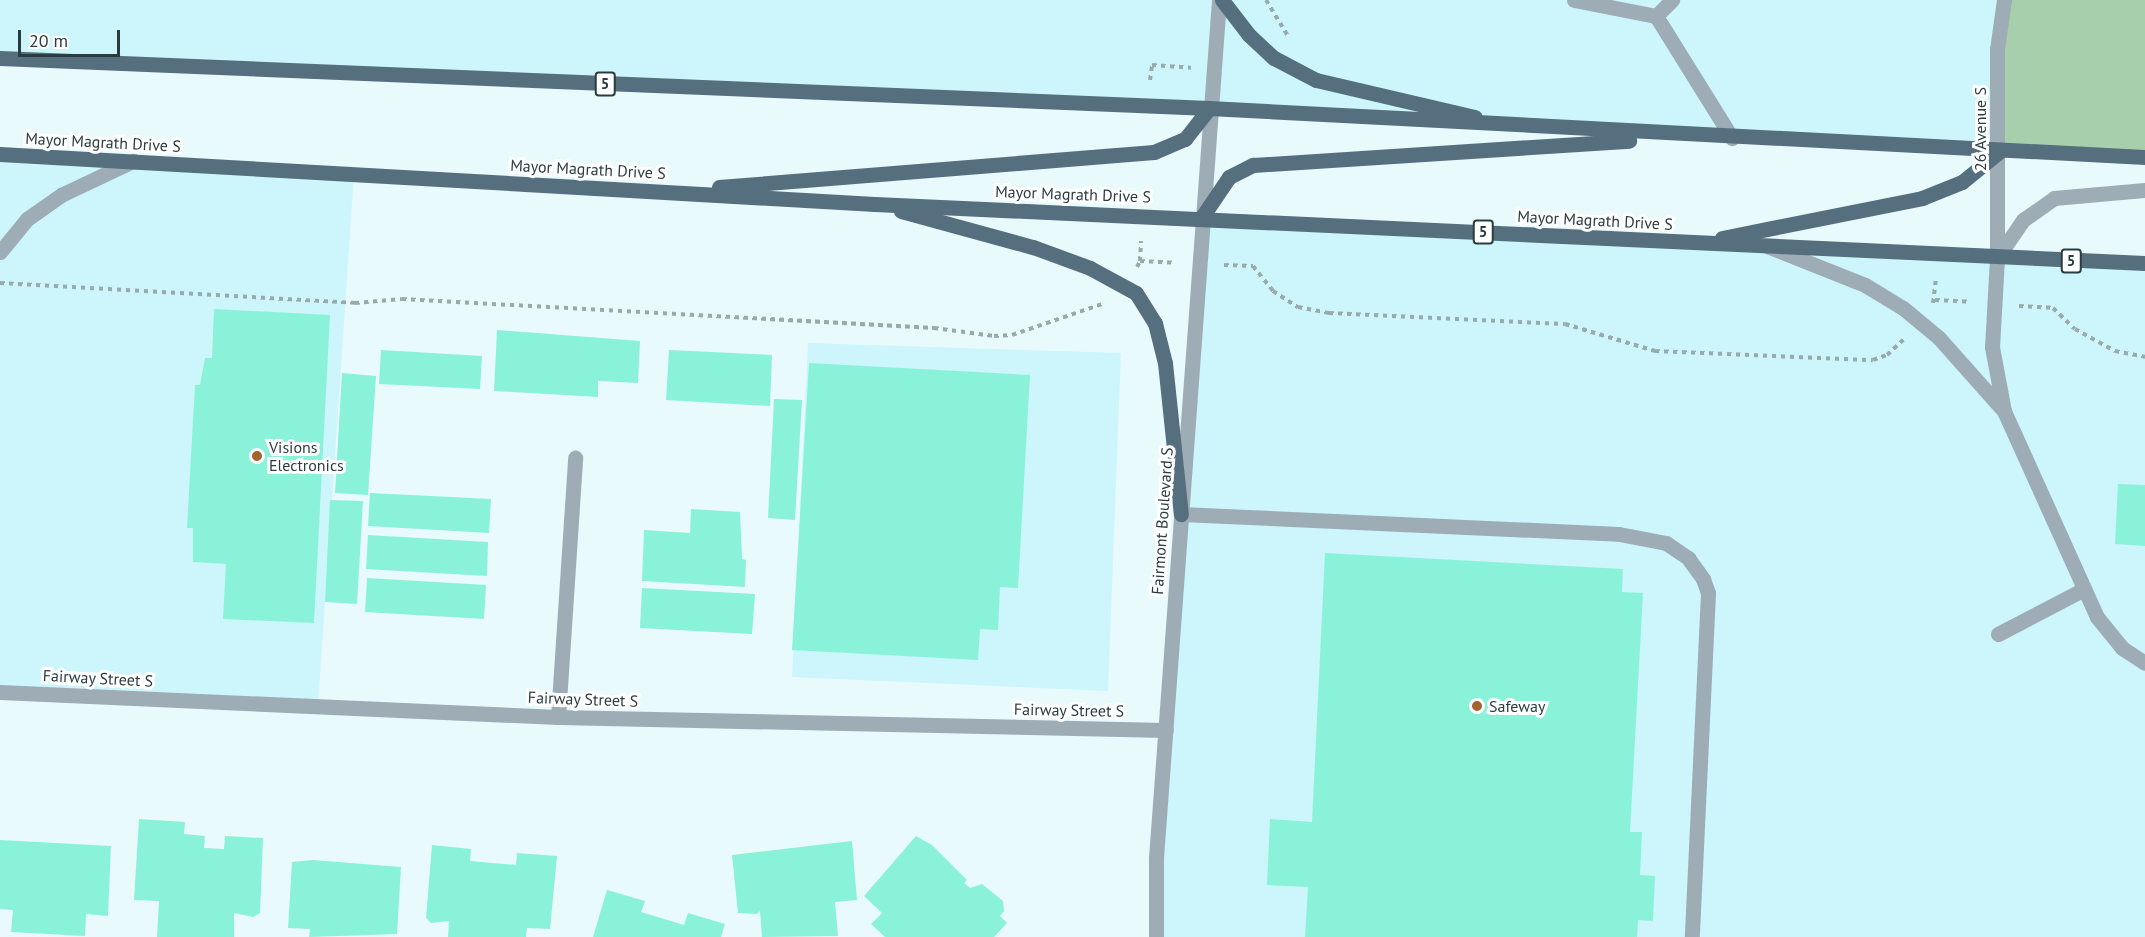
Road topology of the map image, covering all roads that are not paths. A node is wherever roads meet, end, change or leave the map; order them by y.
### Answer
1 (1220, 0) edge
2 (1574, 0) edge
3 (1672, 0) edge
4 (2004, 0) edge
5 (1656, 16) junction
6 (0, 58) edge
7 (1209, 108) junction
8 (1531, 128) junction
9 (1701, 136) junction
10 (1732, 138) junction
11 (1999, 152) junction
12 (0, 154) edge
13 (2145, 157) edge
14 (133, 162) junction
15 (2145, 189) edge
16 (659, 192) junction
17 (875, 204) junction
18 (1202, 217) junction
19 (1697, 243) junction
20 (1764, 245) junction
21 (0, 252) edge
22 (1997, 258) junction
23 (2145, 263) edge
24 (2004, 411) junction
25 (575, 458) dead end
26 (1181, 514) junction
27 (2084, 589) junction
28 (1998, 634) dead end
29 (2145, 663) edge
30 (0, 692) edge
31 (558, 717) junction
32 (1166, 730) junction
33 (1156, 937) edge
34 (1692, 937) edge

1 - 7 street, Fairmont Boulevard S
1 - 8 main road
2 - 5 street
3 - 5 street
4 - 11 street, 26 Avenue S
5 - 10 street
6 - 7 main road, 5
7 - 8 main road, 5
7 - 16 main road
7 - 18 street, Fairmont Boulevard S
8 - 9 main road, 5
9 - 10 main road, 5
9 - 18 main road
10 - 11 main road, 5
11 - 13 main road, 5
11 - 19 main road
11 - 22 street, 26 Avenue S
12 - 14 main road, Mayor Magrath Drive S / 5
14 - 16 main road, Mayor Magrath Drive S / 5
14 - 21 street
15 - 22 street
16 - 17 main road, Mayor Magrath Drive S / 5
17 - 18 main road, Mayor Magrath Drive S / 5
17 - 26 main road
18 - 19 main road, Mayor Magrath Drive S / 5
18 - 26 street, Fairmont Boulevard S
19 - 20 main road, Mayor Magrath Drive S / 5
20 - 22 main road, Mayor Magrath Drive S / 5
20 - 24 street
22 - 23 main road, Mayor Magrath Drive S / 5
22 - 24 street, 26 Avenue S
24 - 27 street
25 - 31 street
26 - 32 street, Fairmont Boulevard S
26 - 34 street
27 - 28 street
27 - 29 street
30 - 31 street, Fairway Street S
31 - 32 street, Fairway Street S
32 - 33 street, Fairmont Boulevard S

